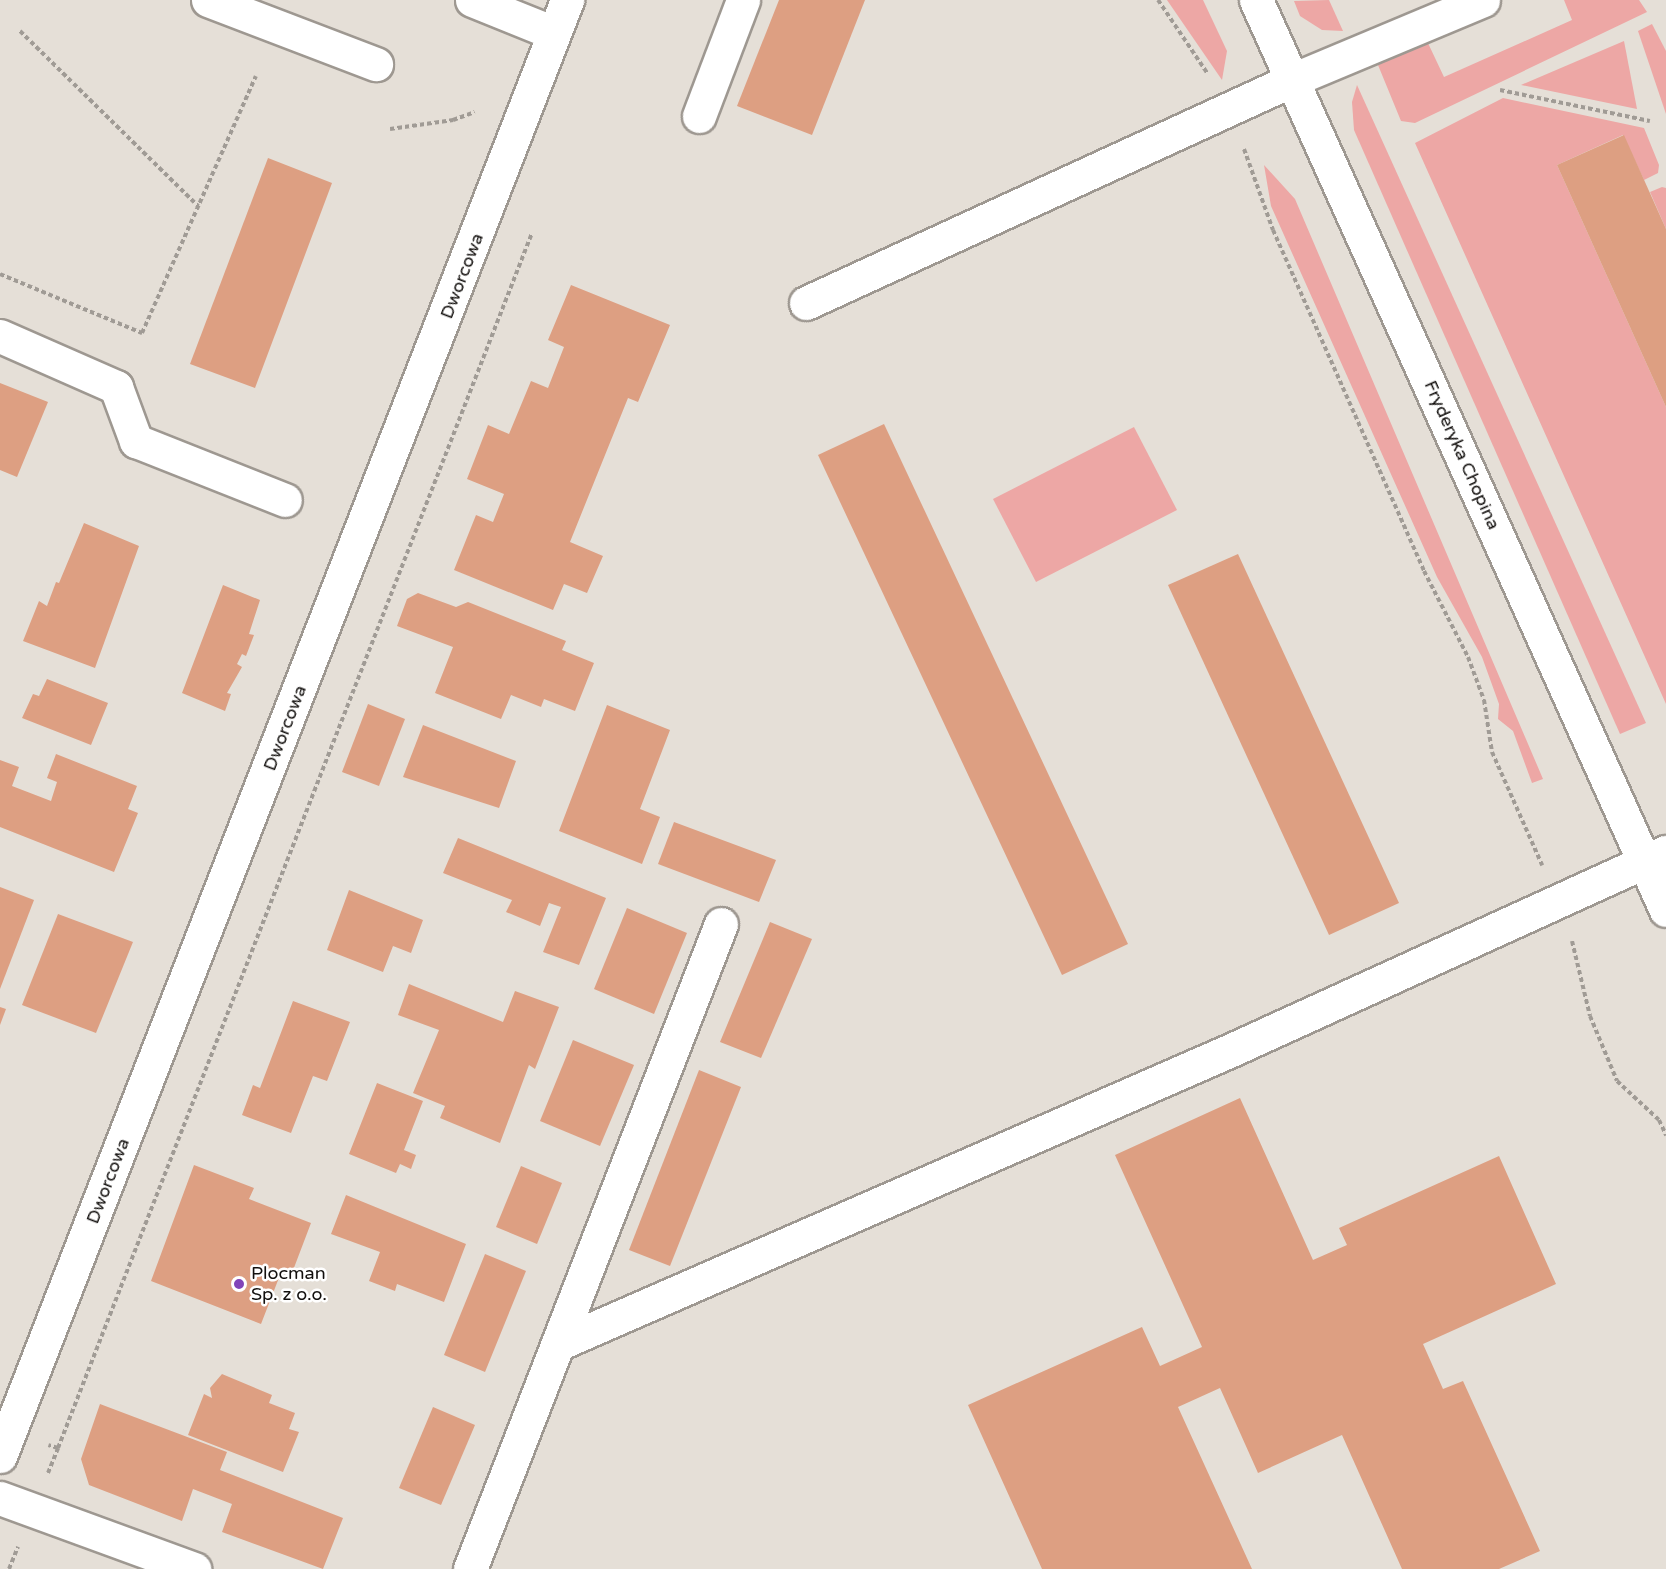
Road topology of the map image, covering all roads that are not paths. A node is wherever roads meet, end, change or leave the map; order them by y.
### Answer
1 (208, 0) edge
2 (472, 0) edge
3 (567, 0) edge
4 (743, 0) edge
5 (1256, 0) edge
6 (1483, 0) edge
7 (554, 33) junction
8 (376, 64) dead end
9 (1292, 80) junction
10 (699, 116) dead end
11 (806, 303) dead end
12 (0, 336) edge
13 (285, 500) dead end
14 (1655, 857) edge
15 (1666, 910) edge
16 (721, 924) dead end
17 (558, 1344) junction
18 (0, 1456) edge
19 (0, 1498) edge
20 (194, 1569) edge
21 (470, 1569) edge

1 - 8 street
2 - 7 street
3 - 7 street, Dworcowa
4 - 10 street
5 - 9 street, Fryderyka Chopina
6 - 9 street
7 - 18 street, Dworcowa
9 - 11 street
9 - 14 street, Fryderyka Chopina
12 - 13 street
14 - 15 street, Fryderyka Chopina
14 - 17 street
16 - 17 street
17 - 21 street
19 - 20 street

